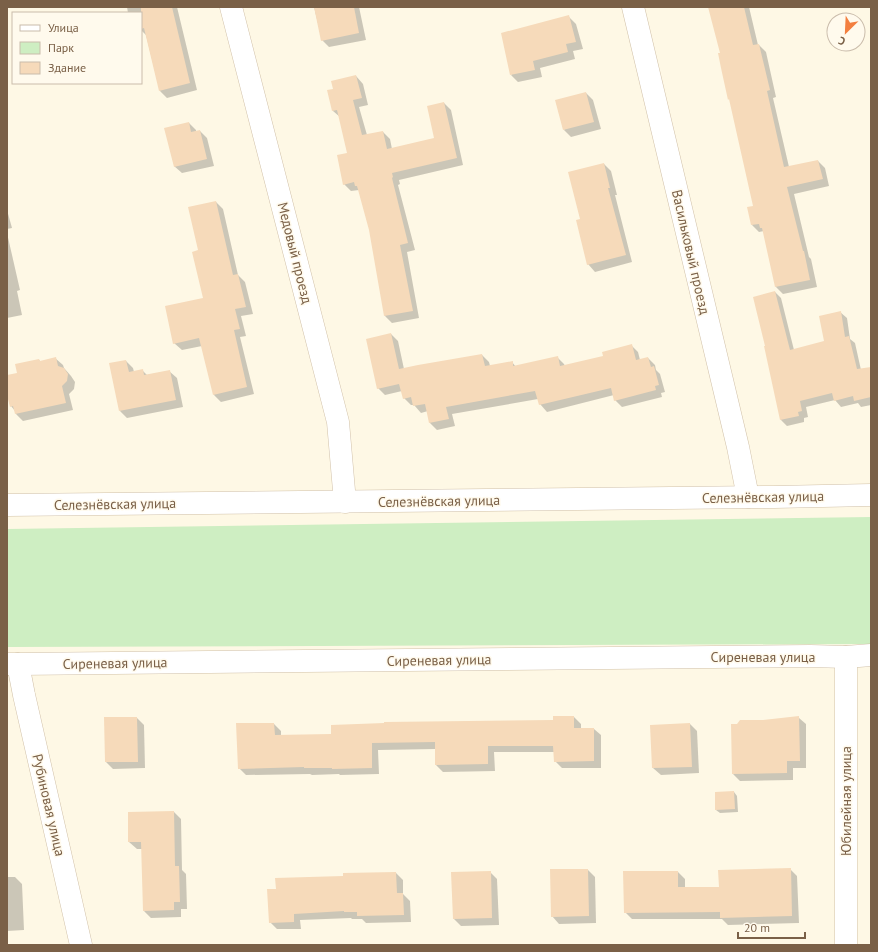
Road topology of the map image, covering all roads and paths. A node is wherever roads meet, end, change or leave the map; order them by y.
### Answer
1 (231, 7) edge
2 (633, 7) edge
3 (871, 495) edge
4 (748, 497) junction
5 (345, 502) junction
6 (7, 505) edge
7 (871, 656) edge
8 (846, 657) junction
9 (13, 664) edge
10 (81, 945) edge
11 (846, 945) edge

1 - 5 street, Медовый проезд
2 - 4 street, Васильковый проезд
3 - 4 street, Селезнёвская улица
4 - 5 street, Селезнёвская улица
5 - 6 street, Селезнёвская улица
7 - 8 street, Сиреневая улица
8 - 9 street, Сиреневая улица
8 - 11 street, Юбилейная улица
9 - 10 street, Рубиновая улица

